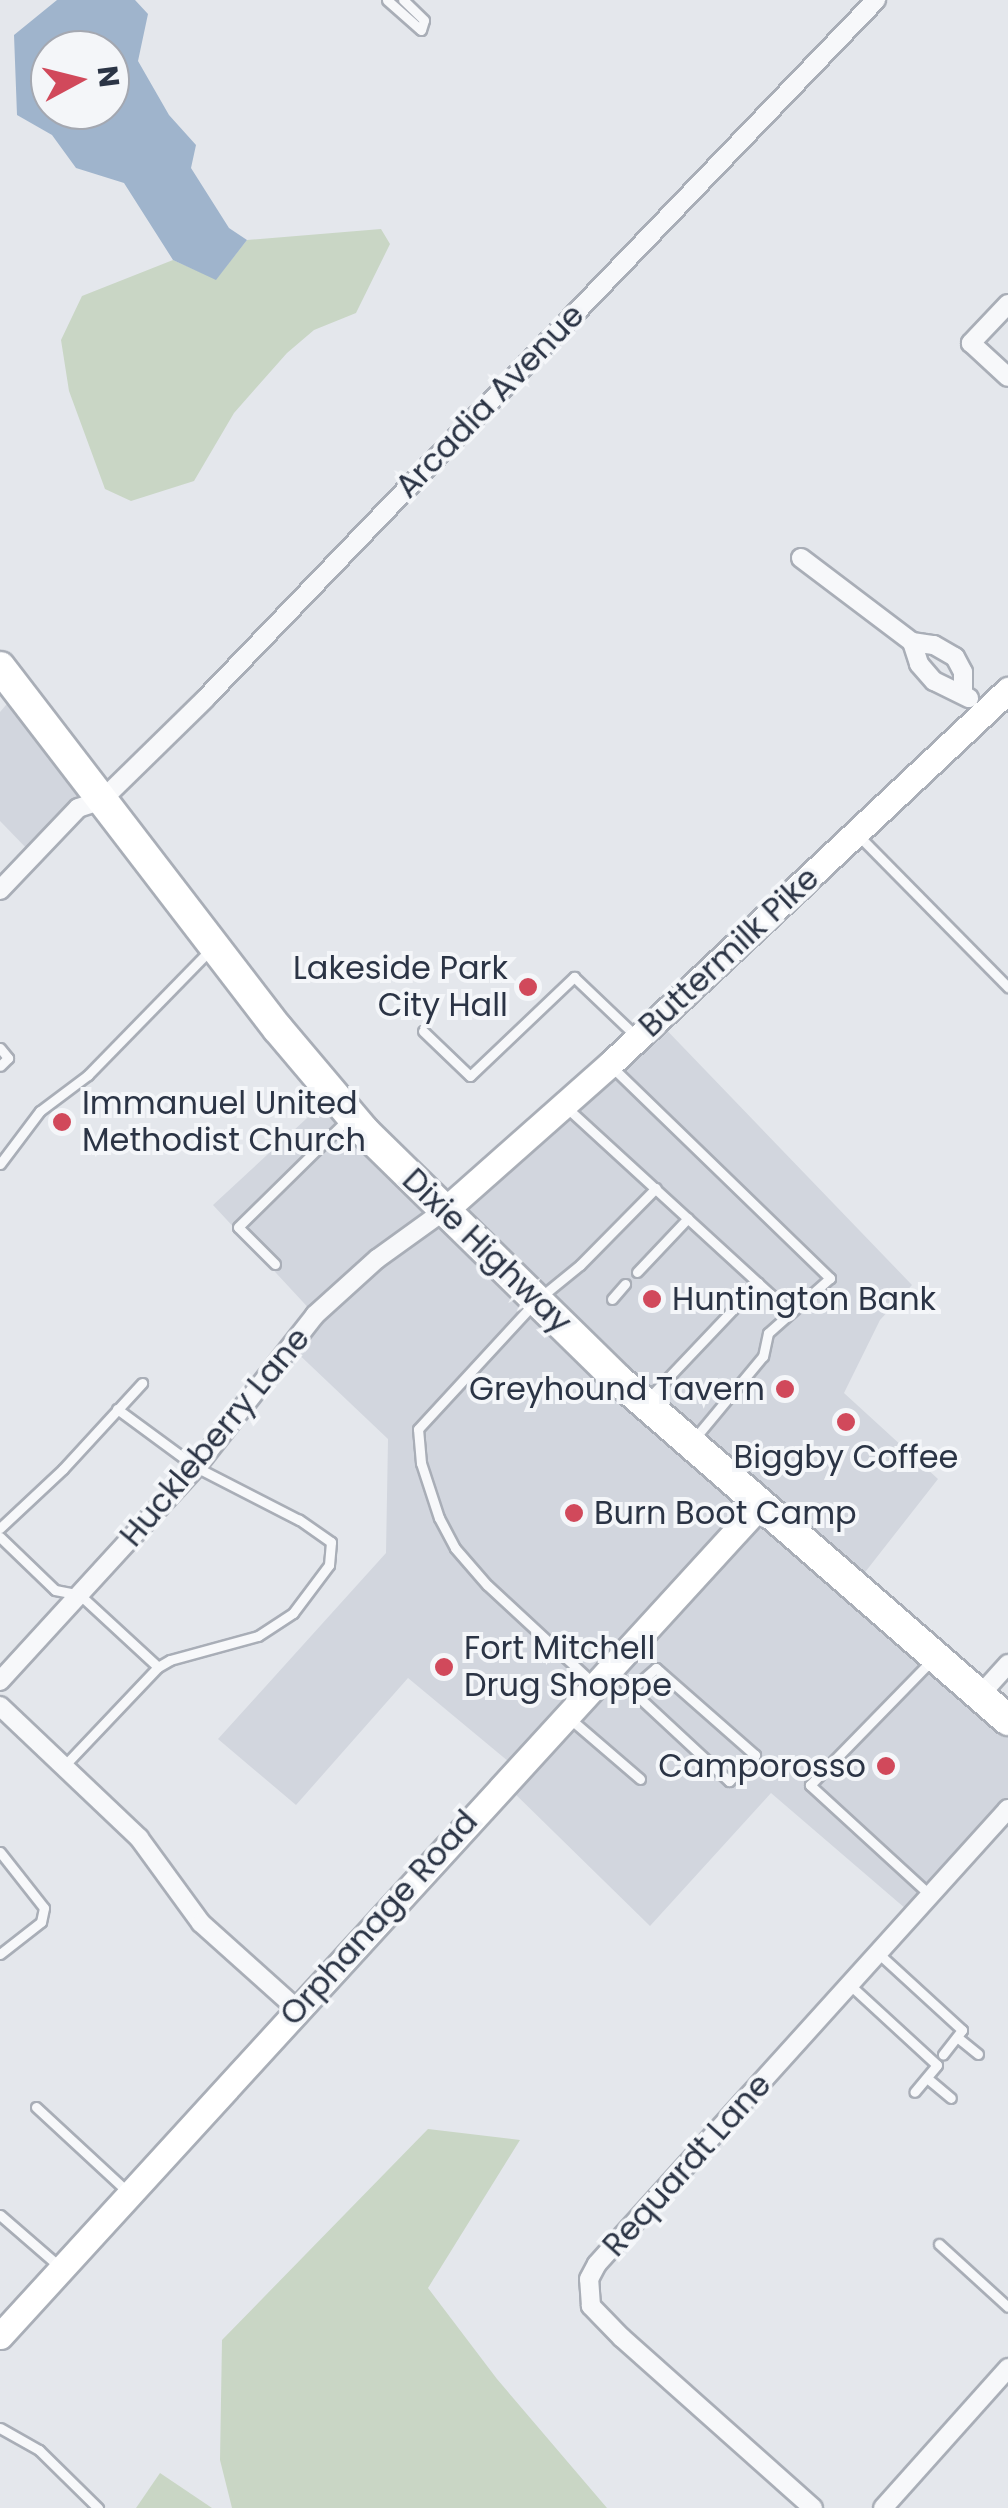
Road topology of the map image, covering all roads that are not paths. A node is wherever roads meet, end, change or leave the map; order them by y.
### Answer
1 (386, 0) edge
2 (404, 0) edge
3 (876, 0) edge
4 (1008, 304) edge
5 (1008, 377) edge
6 (801, 558) dead end
7 (912, 642) junction
8 (0, 666) edge
9 (1008, 690) edge
10 (964, 694) junction
11 (984, 712) junction
12 (102, 800) junction
13 (856, 833) junction
14 (0, 890) edge
15 (214, 946) junction
16 (1008, 987) edge
17 (423, 1031) dead end
18 (638, 1037) junction
19 (0, 1048) edge
20 (609, 1064) junction
21 (0, 1066) edge
22 (564, 1105) junction
23 (350, 1116) junction
24 (0, 1164) edge
25 (656, 1188) junction
26 (445, 1210) junction
27 (688, 1218) junction
28 (275, 1264) dead end
29 (637, 1272) dead end
30 (758, 1283) junction
31 (625, 1284) dead end
32 (612, 1299) dead end
33 (537, 1300) junction
34 (789, 1312) junction
35 (142, 1383) dead end
36 (644, 1402) junction
37 (116, 1409) junction
38 (691, 1442) junction
39 (196, 1467) junction
40 (762, 1503) junction
41 (0, 1528) edge
42 (0, 1537) edge
43 (80, 1595) junction
44 (936, 1656) junction
45 (1008, 1664) edge
46 (158, 1668) junction
47 (602, 1677) junction
48 (0, 1680) edge
49 (1008, 1682) edge
50 (631, 1690) junction
51 (980, 1695) junction
52 (0, 1706) edge
53 (566, 1715) junction
54 (1008, 1720) edge
55 (64, 1766) junction
56 (640, 1779) dead end
57 (1008, 1809) edge
58 (0, 1852) edge
59 (931, 1896) junction
60 (0, 1954) edge
61 (878, 1954) junction
62 (850, 1985) junction
63 (296, 2009) junction
64 (957, 2036) junction
65 (943, 2054) dead end
66 (978, 2054) dead end
67 (926, 2078) junction
68 (914, 2092) dead end
69 (951, 2098) dead end
70 (36, 2107) dead end
71 (130, 2194) junction
72 (0, 2215) edge
73 (940, 2244) dead end
74 (62, 2268) junction
75 (1008, 2307) edge
76 (0, 2336) edge
77 (1008, 2368) edge
78 (0, 2428) edge
79 (98, 2508) edge
80 (814, 2508) edge
81 (883, 2508) edge

1 - 2 lane
3 - 12 street, Arcadia Avenue
4 - 5 street
6 - 7 street
7 - 10 street
7 - 10 street
8 - 12 main road, Dixie Highway
9 - 11 main road, Buttermilk Pike
10 - 11 street
11 - 13 main road, Buttermilk Pike
12 - 14 street, Arcadia Avenue
12 - 15 main road, Dixie Highway
13 - 16 lane
13 - 18 main road, Buttermilk Pike
15 - 23 main road, Dixie Highway
15 - 24 lane
17 - 18 lane
18 - 20 main road, Buttermilk Pike
19 - 21 lane
20 - 22 main road, Buttermilk Pike
20 - 34 lane
22 - 25 lane
22 - 26 main road, Buttermilk Pike
23 - 26 main road, Dixie Highway
23 - 28 lane
25 - 27 lane
25 - 33 lane
26 - 33 main road, Dixie Highway
26 - 39 street, Huckleberry Lane
27 - 29 lane
27 - 30 lane
30 - 34 lane
30 - 36 lane
31 - 32 lane
33 - 36 main road, Dixie Highway
33 - 47 lane
34 - 38 lane
35 - 37 lane
36 - 38 main road, Dixie Highway
37 - 39 lane
37 - 41 lane
38 - 40 main road, Dixie Highway
39 - 43 street, Huckleberry Lane
39 - 46 lane
40 - 44 main road, Dixie Highway
40 - 47 main road, Orphanage Road
42 - 43 lane
43 - 46 lane
43 - 48 street, Huckleberry Lane
44 - 51 main road, Dixie Highway
44 - 59 lane
45 - 51 street
46 - 55 lane
47 - 50 lane
47 - 53 main road, Orphanage Road
49 - 51 street
50 - 50 lane
51 - 54 main road, Dixie Highway
52 - 55 street
53 - 56 lane
53 - 63 main road, Orphanage Road
55 - 63 street
57 - 59 street, Requardt Lane
58 - 60 lane
59 - 61 street, Requardt Lane
61 - 62 street, Requardt Lane
61 - 64 lane
62 - 67 lane
62 - 80 street, Requardt Lane
63 - 71 main road, Orphanage Road
64 - 65 lane
64 - 66 lane
67 - 68 lane
67 - 69 lane
70 - 71 lane
71 - 74 main road, Orphanage Road
72 - 74 lane
73 - 75 lane
74 - 76 main road, Orphanage Road
77 - 81 street
78 - 79 lane

